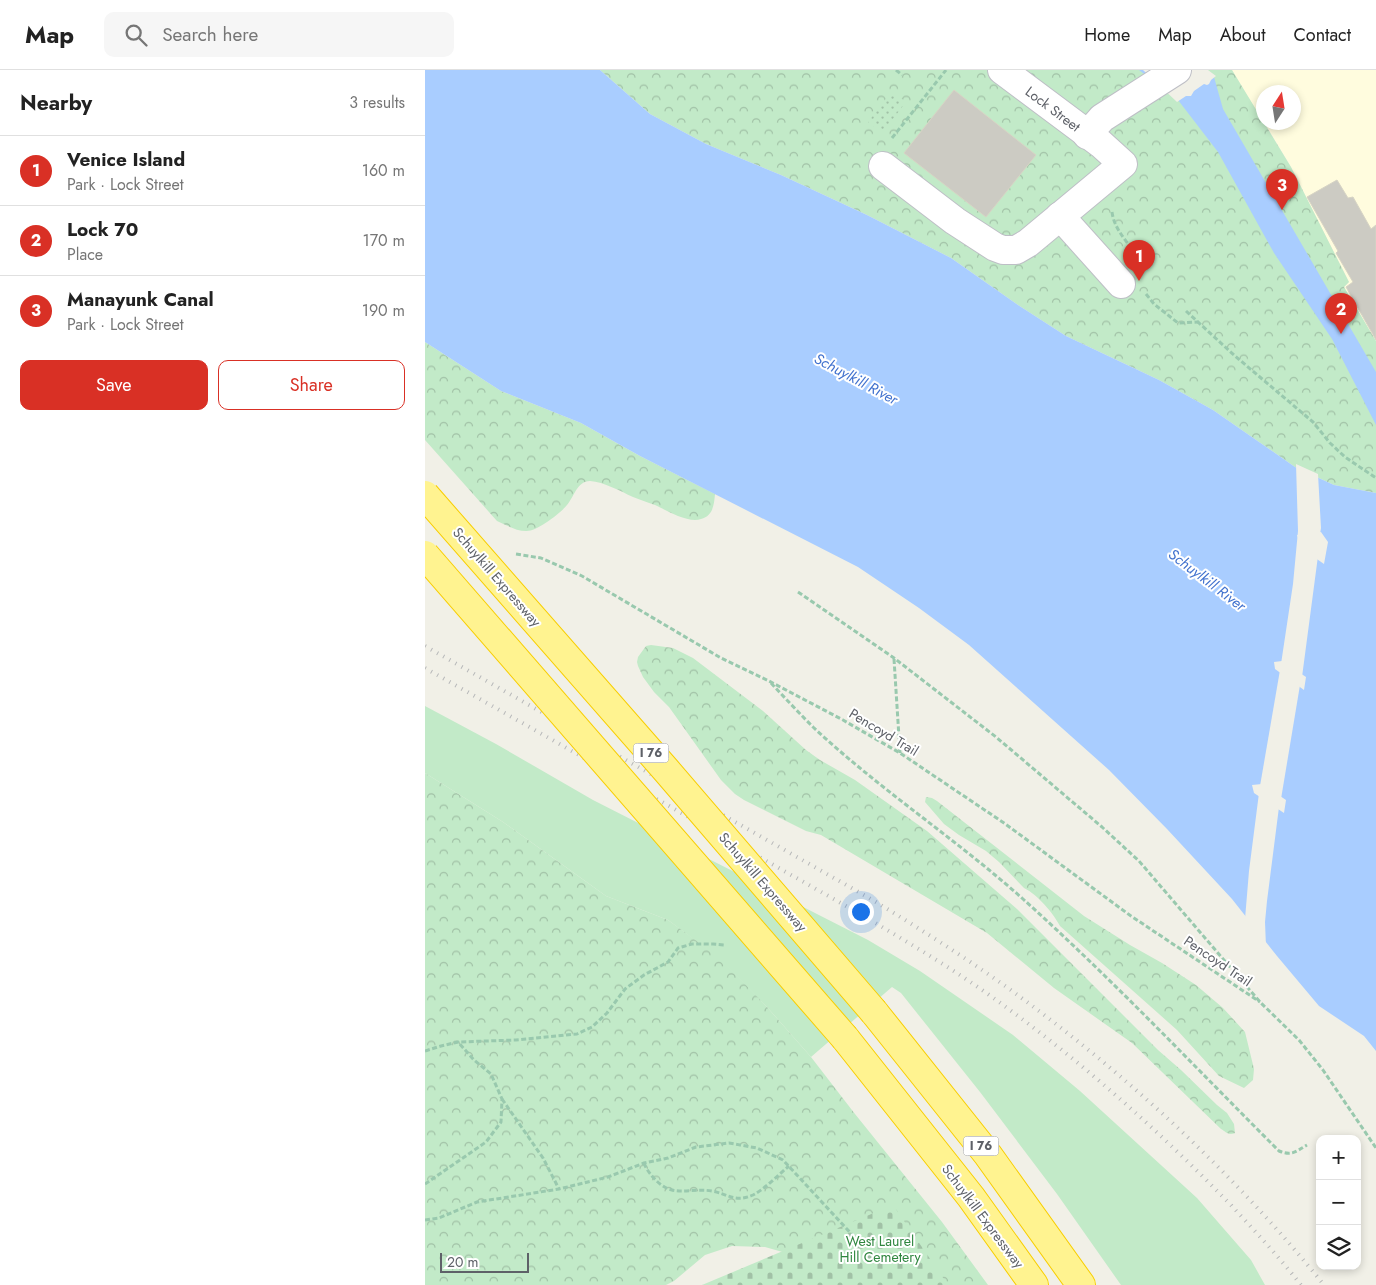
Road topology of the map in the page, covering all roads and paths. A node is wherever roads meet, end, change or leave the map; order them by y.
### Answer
1 (897, 70) edge
2 (946, 70) edge
3 (1002, 70) edge
4 (902, 75) dead end
5 (1167, 77) edge
6 (1087, 134) junction
7 (891, 140) dead end
8 (883, 166) dead end
9 (1060, 216) junction
10 (1121, 284) dead end
11 (1186, 311) dead end
12 (1376, 478) edge
13 (425, 495) edge
14 (513, 554) dead end
15 (425, 555) edge
16 (798, 592) dead end
17 (894, 658) junction
18 (769, 681) junction
19 (900, 753) junction
20 (731, 946) dead end
21 (1260, 1002) junction
22 (458, 1042) junction
23 (425, 1051) edge
24 (503, 1100) junction
25 (1307, 1145) dead end
26 (1376, 1148) edge
27 (644, 1163) junction
28 (789, 1166) junction
29 (425, 1184) edge
30 (559, 1189) junction
31 (425, 1220) edge
32 (859, 1241) dead end
33 (1034, 1285) edge
34 (1081, 1285) edge

1 - 4 path
2 - 7 path
3 - 6 street, Lock Street
5 - 6 street, Lock Street
6 - 9 street
8 - 9 street
9 - 10 street
11 - 12 path
13 - 34 highway, Schuylkill Expressway / I 76, bridge
14 - 18 path, Pencoyd Trail
15 - 33 highway, Schuylkill Expressway / I 76, bridge
16 - 17 path, Pencoyd Trail
17 - 19 path
17 - 21 path, Pencoyd Trail
18 - 19 path, Pencoyd Trail
18 - 25 path
19 - 21 path, Pencoyd Trail
20 - 22 path
21 - 26 path, Pencoyd Trail
22 - 23 path
22 - 24 path
24 - 29 path
24 - 30 path
27 - 28 path
27 - 28 path
27 - 30 path
28 - 32 path
30 - 31 path

